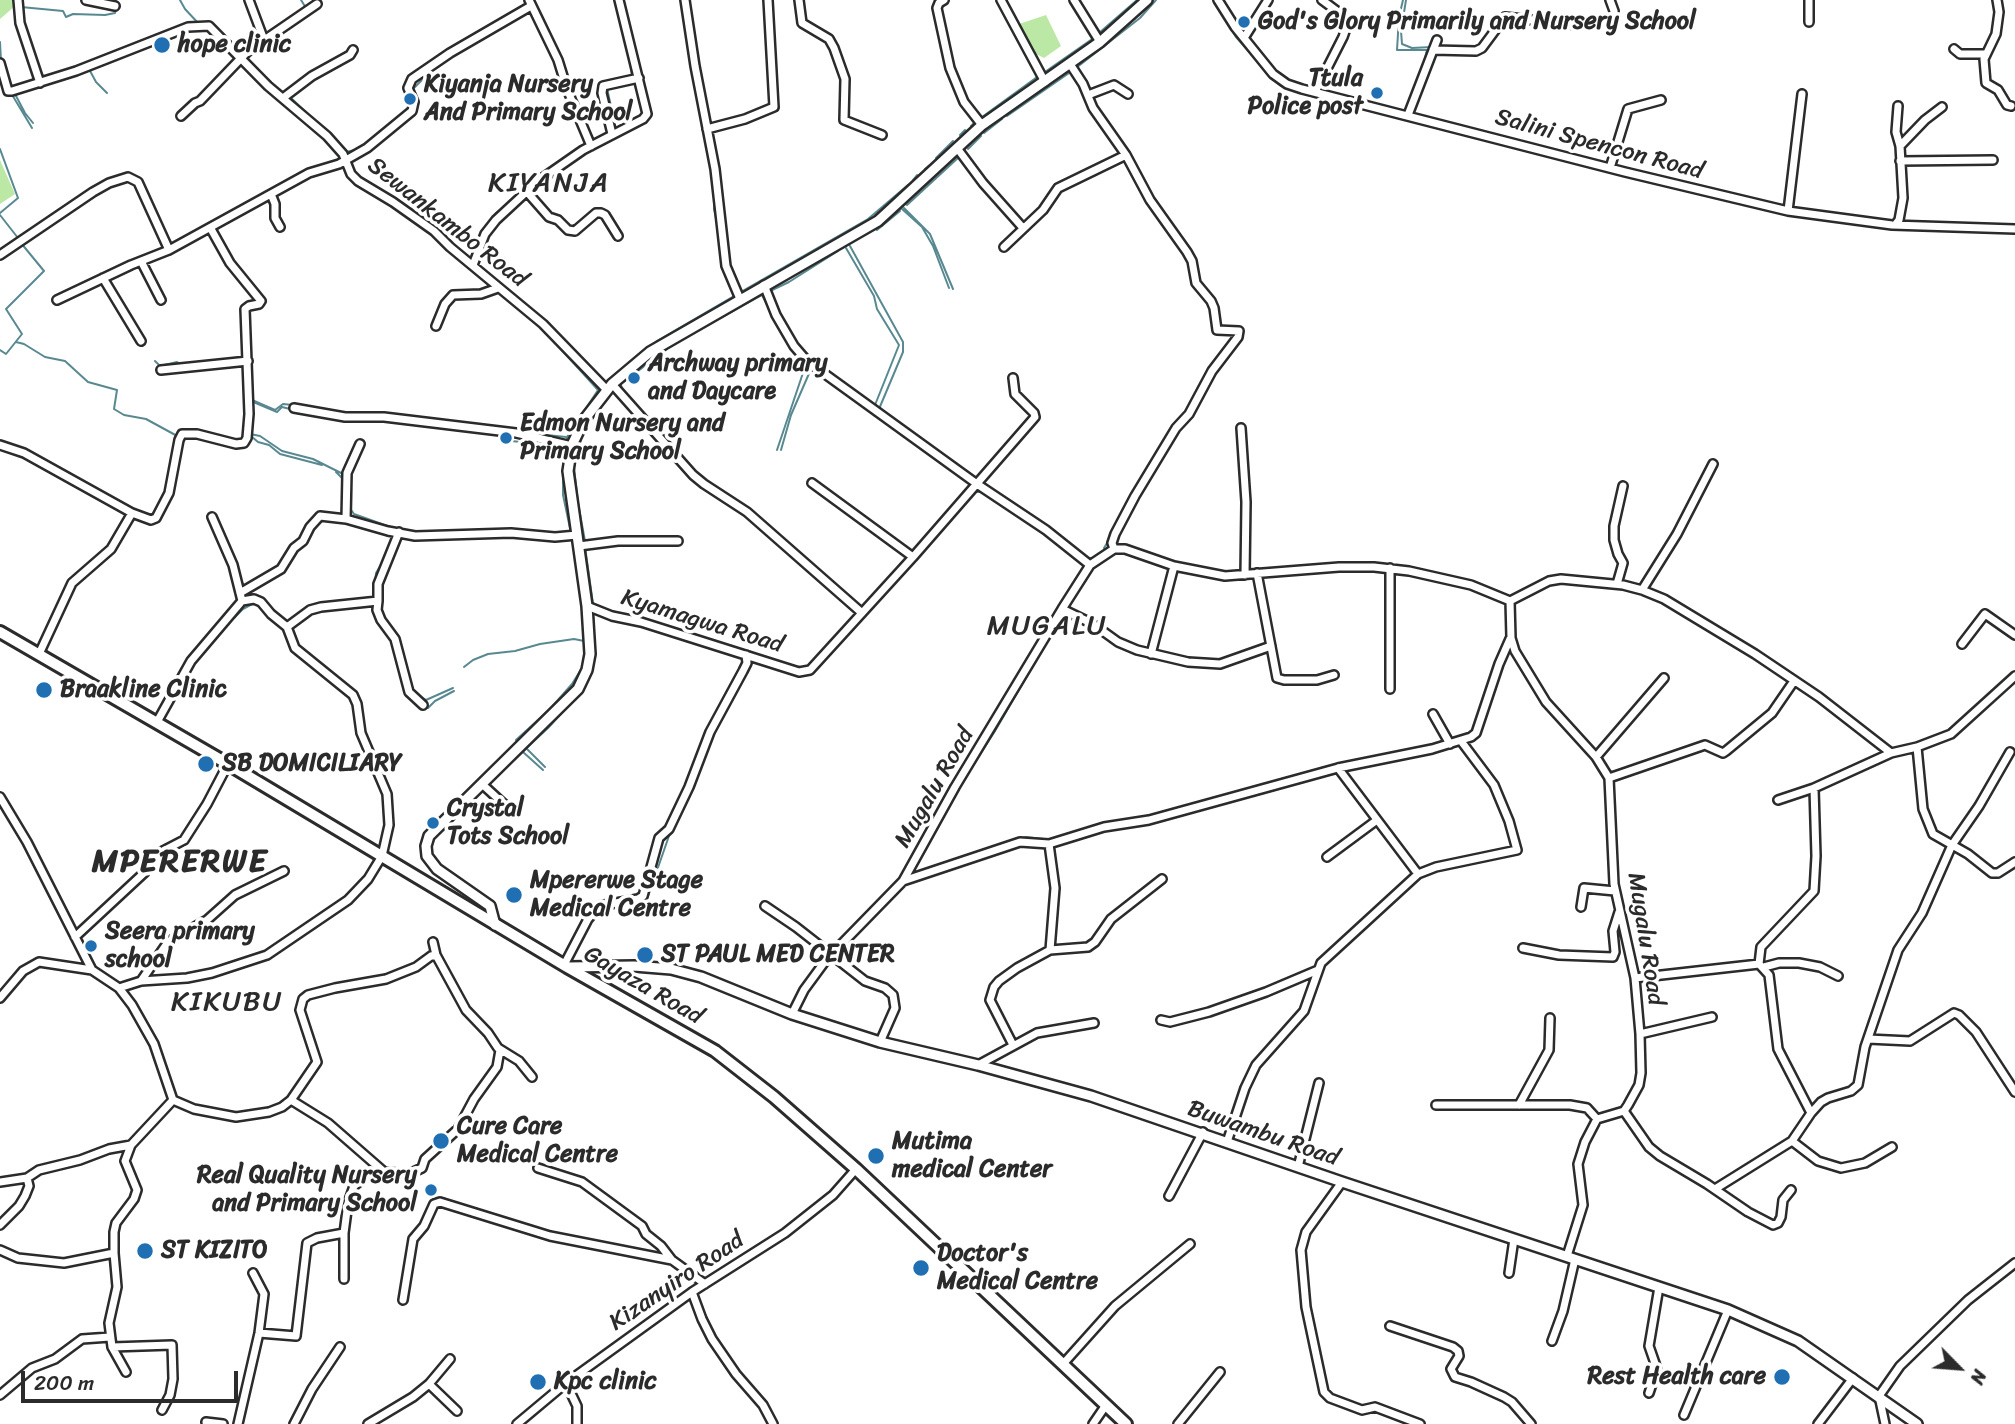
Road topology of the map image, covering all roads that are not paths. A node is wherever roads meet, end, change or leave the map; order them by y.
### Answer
1 (18, 0) edge
2 (86, 0) edge
3 (249, 0) edge
4 (619, 0) edge
5 (684, 0) edge
6 (768, 0) edge
7 (799, 0) edge
8 (944, 0) edge
9 (1001, 0) edge
10 (1074, 0) edge
11 (1147, 0) edge
12 (1218, 0) edge
13 (1268, 0) edge
14 (1322, 0) edge
15 (1610, 0) edge
16 (1809, 0) edge
17 (1997, 0) edge
18 (530, 3) edge
19 (317, 4) dead end
20 (116, 6) dead end
21 (1614, 11) dead end
22 (1809, 22) dead end
23 (1578, 25) dead end
24 (1244, 38) junction
25 (264, 40) junction
26 (1437, 40) dead end
27 (1100, 42) junction
28 (1954, 49) dead end
29 (353, 50) dead end
30 (1433, 50) junction
31 (1985, 54) junction
32 (240, 58) junction
33 (0, 63) edge
34 (1070, 64) junction
35 (639, 78) junction
36 (1045, 82) junction
37 (40, 83) junction
38 (1315, 93) junction
39 (1128, 94) dead end
40 (1802, 94) dead end
41 (1088, 95) junction
42 (284, 98) junction
43 (1661, 100) dead end
44 (1898, 106) dead end
45 (2011, 106) dead end
46 (1942, 107) dead end
47 (1408, 115) junction
48 (181, 116) dead end
49 (982, 125) junction
50 (707, 129) junction
51 (612, 134) junction
52 (882, 135) dead end
53 (591, 146) junction
54 (1900, 146) junction
55 (957, 148) junction
56 (1126, 155) junction
57 (345, 160) junction
58 (1993, 160) dead end
59 (1900, 161) junction
60 (1610, 168) junction
61 (528, 193) junction
62 (271, 194) junction
63 (1788, 211) junction
64 (1895, 225) junction
65 (280, 227) dead end
66 (1023, 228) junction
67 (211, 229) junction
68 (2015, 229) edge
69 (618, 236) dead end
70 (1004, 247) dead end
71 (169, 250) junction
72 (0, 255) edge
73 (141, 261) junction
74 (473, 265) junction
75 (103, 278) junction
76 (764, 285) junction
77 (498, 288) junction
78 (740, 299) junction
79 (57, 300) dead end
80 (161, 300) dead end
81 (436, 326) dead end
82 (141, 341) dead end
83 (248, 361) junction
84 (161, 370) dead end
85 (1013, 379) dead end
86 (610, 387) junction
87 (294, 408) dead end
88 (1241, 428) dead end
89 (360, 444) dead end
90 (0, 445) edge
91 (572, 446) junction
92 (1713, 464) dead end
93 (812, 483) dead end
94 (977, 484) junction
95 (1623, 486) dead end
96 (132, 513) junction
97 (212, 517) dead end
98 (346, 519) junction
99 (399, 533) junction
100 (577, 535) junction
101 (678, 541) dead end
102 (579, 546) junction
103 (1114, 548) junction
104 (913, 557) junction
105 (1090, 565) junction
106 (1174, 566) junction
107 (1390, 568) junction
108 (1257, 573) junction
109 (1245, 575) junction
110 (1617, 584) junction
111 (1642, 590) junction
112 (241, 597) junction
113 (378, 601) junction
114 (1510, 601) junction
115 (587, 606) junction
116 (1062, 609) junction
117 (862, 613) junction
118 (287, 627) junction
119 (0, 632) edge
120 (2015, 635) edge
121 (1511, 638) junction
122 (1962, 644) dead end
123 (1271, 646) junction
124 (39, 654) junction
125 (1151, 654) junction
126 (746, 655) junction
127 (1334, 675) dead end
128 (2015, 676) edge
129 (1664, 678) dead end
130 (1794, 681) junction
131 (1390, 689) dead end
132 (424, 705) dead end
133 (1433, 714) dead end
134 (156, 722) junction
135 (1461, 741) junction
136 (1450, 744) junction
137 (1917, 747) junction
138 (2010, 752) dead end
139 (1891, 753) junction
140 (1596, 757) junction
141 (229, 764) junction
142 (1338, 768) junction
143 (1609, 778) junction
144 (482, 784) junction
145 (1814, 788) junction
146 (0, 797) edge
147 (1778, 800) dead end
148 (507, 807) dead end
149 (1377, 820) junction
150 (1049, 844) junction
151 (1952, 845) junction
152 (382, 856) junction
153 (1327, 857) dead end
154 (2015, 862) edge
155 (284, 872) dead end
156 (1418, 874) junction
157 (1162, 879) dead end
158 (903, 881) junction
159 (1615, 891) junction
160 (765, 906) dead end
161 (1581, 907) dead end
162 (1619, 911) junction
163 (495, 925) junction
164 (75, 937) junction
165 (433, 942) dead end
166 (1523, 948) dead end
167 (1050, 950) junction
168 (832, 954) junction
169 (436, 955) junction
170 (566, 966) junction
171 (1761, 966) junction
172 (92, 970) junction
173 (1318, 970) junction
174 (1838, 976) dead end
175 (1635, 978) junction
176 (141, 981) junction
177 (119, 988) junction
178 (0, 998) edge
179 (792, 1014) junction
180 (1712, 1017) dead end
181 (1550, 1018) dead end
182 (1161, 1020) dead end
183 (1094, 1023) dead end
184 (1640, 1034) junction
185 (1867, 1039) junction
186 (880, 1042) junction
187 (1013, 1045) junction
188 (500, 1050) junction
189 (978, 1065) junction
190 (532, 1077) dead end
191 (1319, 1083) dead end
192 (2015, 1092) edge
193 (173, 1100) junction
194 (290, 1100) junction
195 (1436, 1105) dead end
196 (1519, 1105) junction
197 (1623, 1111) junction
198 (1811, 1113) junction
199 (1597, 1119) junction
200 (1202, 1132) junction
201 (1792, 1141) junction
202 (1227, 1142) junction
203 (131, 1145) junction
204 (1892, 1147) dead end
205 (1298, 1167) junction
206 (538, 1168) dead end
207 (856, 1169) junction
208 (383, 1171) junction
209 (27, 1178) junction
210 (0, 1182) edge
211 (1342, 1182) junction
212 (1715, 1189) junction
213 (1791, 1191) dead end
214 (1169, 1196) dead end
215 (0, 1225) edge
216 (344, 1234) junction
217 (1514, 1239) junction
218 (1190, 1244) dead end
219 (0, 1250) edge
220 (114, 1253) junction
221 (1571, 1258) junction
222 (672, 1260) junction
223 (2015, 1263) edge
224 (253, 1273) dead end
225 (1509, 1273) dead end
226 (344, 1279) dead end
227 (705, 1284) junction
228 (1659, 1287) junction
229 (692, 1292) junction
230 (403, 1300) dead end
231 (1728, 1310) junction
232 (1390, 1326) dead end
233 (259, 1333) junction
234 (110, 1337) junction
235 (1552, 1341) dead end
236 (112, 1346) junction
237 (340, 1347) dead end
238 (450, 1359) dead end
239 (1063, 1364) junction
240 (126, 1372) dead end
241 (1220, 1372) dead end
242 (1853, 1378) junction
243 (566, 1383) junction
244 (429, 1384) junction
245 (1648, 1392) dead end
246 (0, 1395) edge
247 (1879, 1396) junction
248 (1106, 1405) junction
249 (162, 1410) dead end
250 (457, 1410) dead end
251 (1684, 1415) dead end
252 (1098, 1417) junction
253 (206, 1422) dead end
254 (223, 1424) edge
255 (238, 1424) edge
256 (294, 1424) edge
257 (368, 1424) edge
258 (517, 1424) edge
259 (577, 1424) edge
260 (773, 1424) edge
261 (1093, 1424) edge
262 (1105, 1424) edge
263 (1126, 1424) edge
264 (1178, 1424) edge
265 (1420, 1424) edge
266 (1531, 1424) edge
267 (1818, 1424) edge
268 (1885, 1424) edge
269 (1917, 1424) edge

1 - 37 street
2 - 20 street
3 - 25 street
4 - 35 street
5 - 50 street
6 - 50 street
7 - 52 street
8 - 49 street
9 - 36 street
10 - 27 street
11 - 27 street
12 - 24 street, Salini Spencon Road
13 - 24 street
14 - 38 street
15 - 21 street
16 - 22 street
17 - 31 street
18 - 53 street
18 - 57 street
19 - 25 street
23 - 30 street
24 - 38 street, Salini Spencon Road
25 - 32 street
26 - 30 street
27 - 34 street
28 - 31 street
29 - 42 street
30 - 47 street
31 - 45 street
32 - 37 street, Sewankambo Road
32 - 42 street, Sewankambo Road
32 - 48 street
33 - 37 street
34 - 36 street
34 - 41 street
35 - 51 street
35 - 51 street
36 - 49 street
38 - 47 street, Salini Spencon Road
39 - 41 street
40 - 63 street
41 - 56 street
42 - 57 street, Sewankambo Road
43 - 60 street
44 - 54 street
46 - 54 street
47 - 60 street, Salini Spencon Road
49 - 55 street
50 - 78 street
51 - 53 street
53 - 61 street
54 - 59 street
55 - 66 street
55 - 76 street
56 - 66 street
56 - 103 street
57 - 62 street
57 - 74 street, Sewankambo Road
58 - 59 street
59 - 64 street
60 - 63 street, Salini Spencon Road
61 - 69 street
61 - 74 street
62 - 65 street
62 - 67 street
63 - 64 street, Salini Spencon Road
64 - 68 street, Salini Spencon Road
66 - 70 street
67 - 71 street
67 - 83 street
71 - 72 street
71 - 73 street
73 - 75 street
73 - 80 street
74 - 77 street, Sewankambo Road
75 - 79 street
75 - 82 street
76 - 78 street
76 - 94 street
77 - 81 street
77 - 86 street, Sewankambo Road
78 - 86 street
83 - 84 street
83 - 96 street
85 - 94 street
86 - 91 street
86 - 117 street, Sewankambo Road
87 - 91 street
88 - 109 street
89 - 98 street
90 - 96 street
91 - 100 street
92 - 111 street
93 - 104 street
94 - 104 street
94 - 105 street
95 - 110 street
96 - 124 street
97 - 112 street
98 - 99 street
98 - 112 street
99 - 100 street
99 - 113 street
100 - 102 street
101 - 102 street
102 - 115 street
103 - 105 street, Mugalu Road
103 - 106 street
104 - 117 street
105 - 116 street, Mugalu Road
106 - 109 street
106 - 125 street
107 - 108 street
107 - 114 street
107 - 131 street
108 - 109 street
108 - 123 street
110 - 111 street
110 - 114 street
111 - 130 street
112 - 118 street
112 - 134 street
113 - 118 street
113 - 132 street
114 - 121 street, Mugalu Road
115 - 126 street, Kyamagwa Road
115 - 144 street
116 - 125 street
116 - 158 street, Mugalu Road
117 - 126 street, Kyamagwa Road
118 - 152 street
119 - 124 main road, Gayaza Road
120 - 122 street
121 - 135 street
121 - 140 street, Mugalu Road
123 - 125 street
123 - 127 street
124 - 134 main road, Gayaza Road
126 - 170 street
128 - 137 street
129 - 140 street
130 - 139 street
130 - 143 street
133 - 136 street
134 - 141 main road, Gayaza Road
135 - 136 street
135 - 156 street
136 - 142 street
137 - 139 street
137 - 151 street
138 - 151 street
139 - 145 street
140 - 143 street, Mugalu Road
141 - 152 main road, Gayaza Road
141 - 164 street
142 - 149 street
142 - 150 street
143 - 159 street, Mugalu Road
144 - 148 street
144 - 163 street
145 - 147 street
145 - 171 street
146 - 164 street
149 - 153 street
149 - 156 street
150 - 158 street
150 - 167 street
151 - 154 street
151 - 185 street
152 - 163 main road, Gayaza Road
152 - 176 street
155 - 176 street
156 - 173 street
157 - 167 street
158 - 168 street, Mugalu Road
159 - 161 street
159 - 162 street, Mugalu Road
160 - 168 street
162 - 166 street
162 - 175 street, Mugalu Road
163 - 170 main road, Gayaza Road
164 - 172 street
165 - 169 street
167 - 187 street
168 - 179 street, Mugalu Road
168 - 186 street
169 - 188 street
169 - 194 street
170 - 179 street, Buwambu Road
170 - 207 main road, Gayaza Road
171 - 174 street
171 - 175 street
171 - 198 street
172 - 177 street
172 - 178 street
173 - 182 street
173 - 202 street
175 - 184 street, Mugalu Road
176 - 177 street
177 - 193 street
179 - 186 street, Buwambu Road
180 - 184 street
181 - 196 street
183 - 187 street
184 - 197 street, Mugalu Road
185 - 192 street
185 - 198 street
186 - 189 street, Buwambu Road
187 - 189 street
188 - 190 street
188 - 208 street
189 - 200 street, Buwambu Road
191 - 205 street
193 - 194 street
193 - 203 street
194 - 208 street
195 - 196 street
196 - 199 street
197 - 199 street
197 - 212 street
198 - 201 street
199 - 221 street
200 - 202 street, Buwambu Road
200 - 214 street
201 - 204 street
201 - 212 street
202 - 205 street, Buwambu Road
203 - 209 street
203 - 220 street
205 - 211 street, Buwambu Road
206 - 222 street
207 - 227 street, Kizanyiro Road
207 - 239 main road, Gayaza Road
208 - 216 street
209 - 210 street
209 - 215 street
211 - 217 street, Buwambu Road
211 - 265 street
212 - 213 street
216 - 226 street
216 - 233 street
217 - 221 street, Buwambu Road
217 - 225 street
218 - 239 street
219 - 220 street
220 - 234 street
221 - 228 street, Buwambu Road
221 - 235 street
222 - 227 street
222 - 230 street
223 - 247 street
224 - 233 street
227 - 229 street, Kizanyiro Road
228 - 231 street, Buwambu Road
228 - 245 street
229 - 243 street, Kizanyiro Road
229 - 260 street
231 - 242 street, Buwambu Road
231 - 251 street
232 - 266 street
233 - 255 street
234 - 236 street
234 - 246 street
236 - 240 street
236 - 249 street
237 - 256 street
238 - 244 street
239 - 248 main road, Gayaza Road
241 - 264 street
242 - 247 street, Buwambu Road
242 - 267 street
243 - 258 street, Kizanyiro Road
243 - 259 street
244 - 250 street
244 - 257 street
247 - 268 street
247 - 269 street, Buwambu Road
248 - 252 street
248 - 263 main road, Gayaza Road
252 - 261 street
252 - 262 street
253 - 254 street

